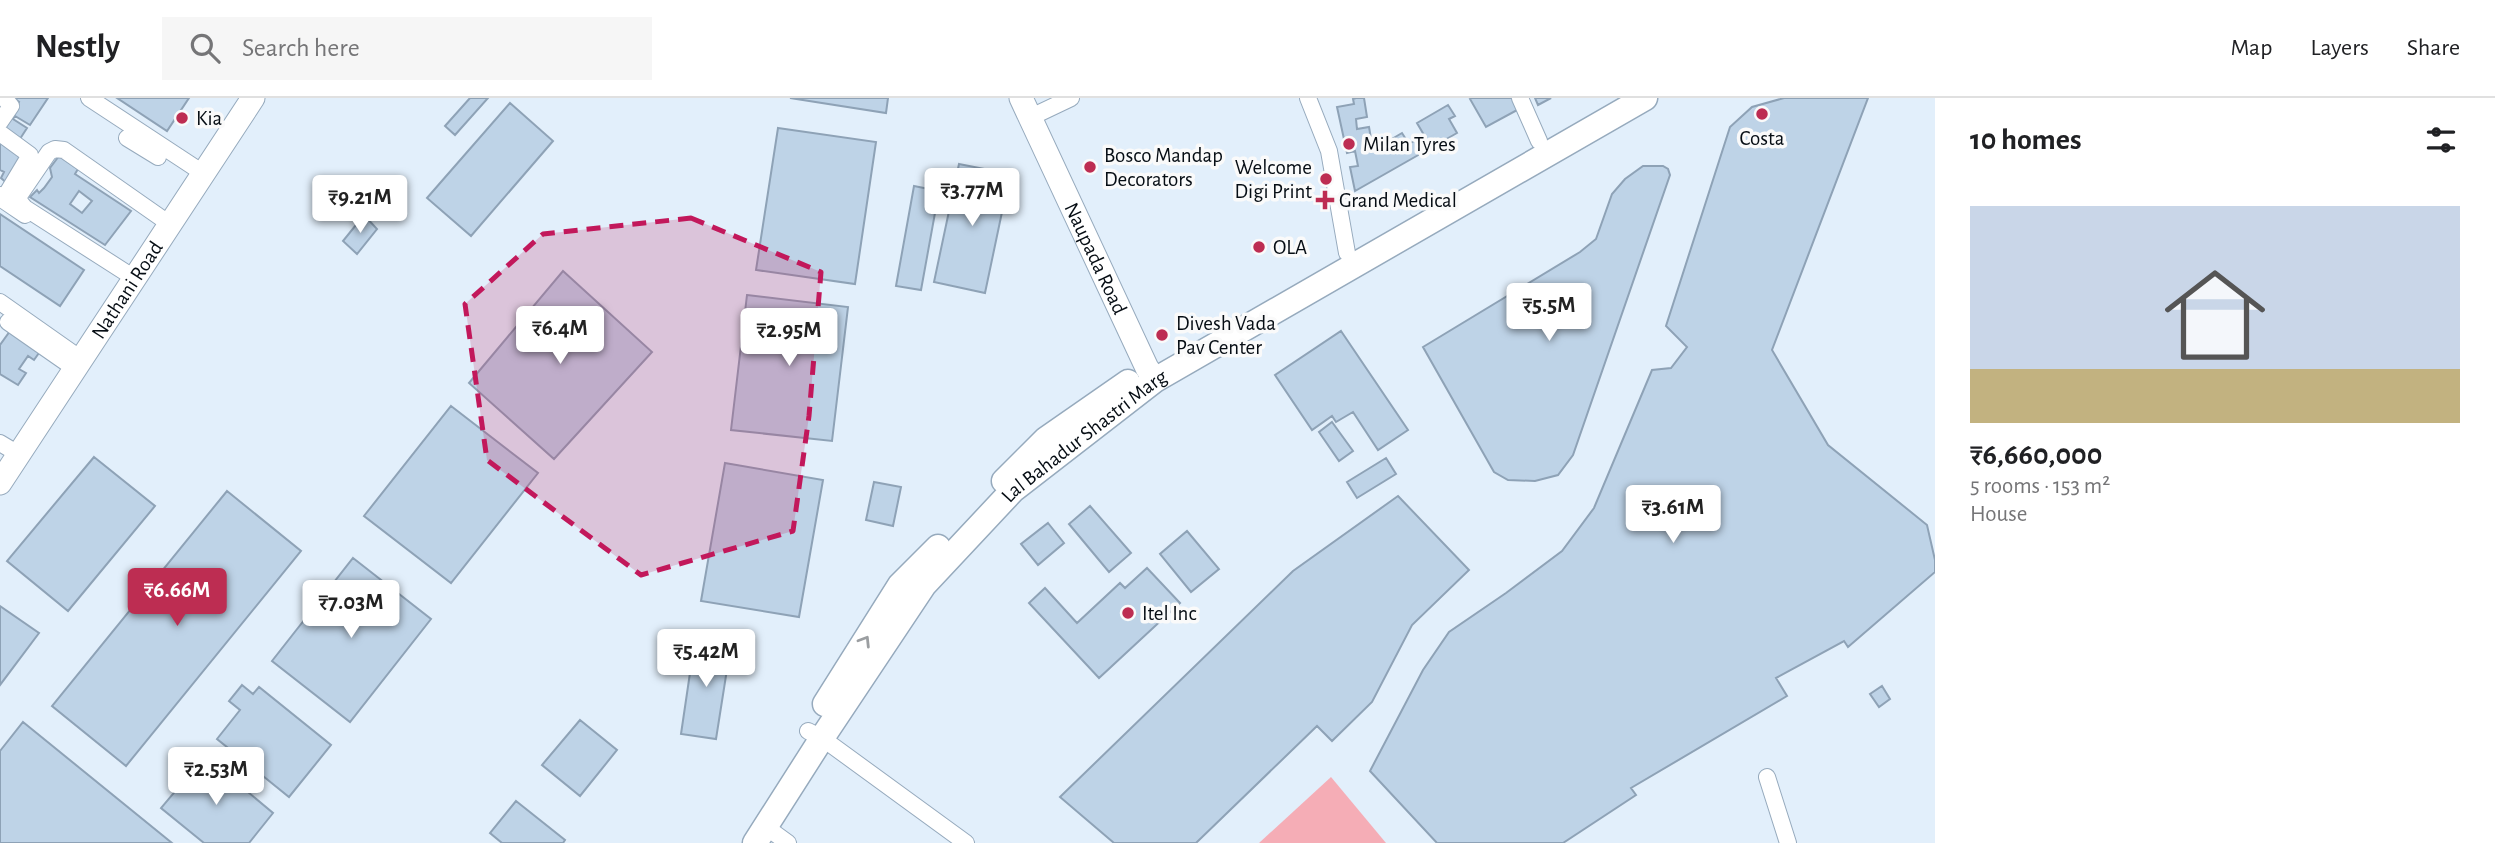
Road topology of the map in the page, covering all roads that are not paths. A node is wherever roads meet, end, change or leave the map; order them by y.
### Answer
1 (5, 98) edge
2 (89, 98) edge
3 (240, 98) edge
4 (253, 98) edge
5 (1071, 98) edge
6 (1308, 98) edge
7 (1520, 98) edge
8 (1613, 98) edge
9 (1645, 98) edge
10 (1025, 108) edge
11 (0, 122) edge
12 (0, 133) edge
13 (128, 138) dead end
14 (1539, 141) junction
15 (197, 176) junction
16 (1, 198) edge
17 (164, 220) junction
18 (1347, 253) junction
19 (126, 276) junction
20 (0, 302) edge
21 (74, 361) junction
22 (1151, 374) junction
23 (6, 455) edge
24 (0, 483) edge
25 (909, 590) junction
26 (815, 735) junction
27 (1767, 777) dead end
28 (761, 835) edge
29 (736, 843) edge
30 (788, 843) edge
31 (967, 843) edge
32 (1788, 843) edge

1 - 11 street
2 - 15 street
3 - 15 street, Nathani Road
4 - 15 street, Nathani Road
5 - 10 street
6 - 18 street
7 - 14 street
8 - 14 main road, Lal Bahadur Shastri Marg
9 - 22 main road, Lal Bahadur Shastri Marg
10 - 22 street, Naupada Road
12 - 16 street
13 - 15 street
14 - 18 main road, Lal Bahadur Shastri Marg
15 - 17 street, Nathani Road
15 - 21 street, Nathani Road
16 - 19 street
17 - 19 street, Nathani Road
17 - 19 street
18 - 22 main road, Lal Bahadur Shastri Marg
19 - 21 street, Nathani Road
20 - 21 street
21 - 23 street, Nathani Road
22 - 25 main road, Lal Bahadur Shastri Marg
22 - 25 main road, Lal Bahadur Shastri Marg
23 - 24 street, Nathani Road
25 - 26 main road, Lal Bahadur Shastri Marg
26 - 28 main road, Lal Bahadur Shastri Marg
26 - 29 main road, Lal Bahadur Shastri Marg
26 - 31 street
27 - 32 street
28 - 30 street

